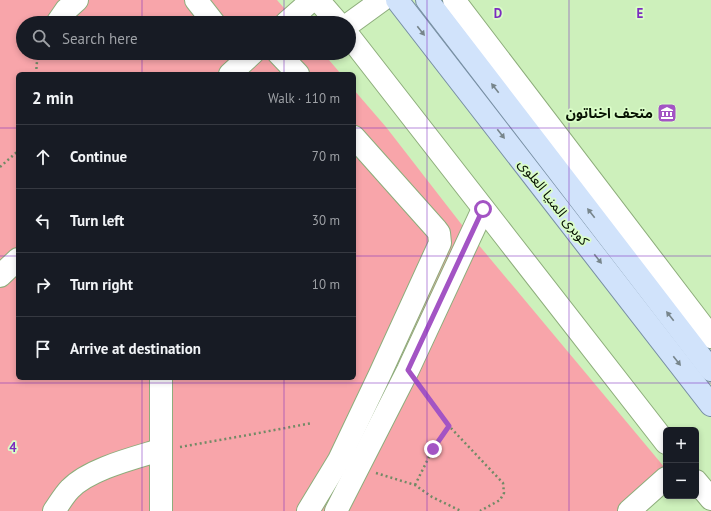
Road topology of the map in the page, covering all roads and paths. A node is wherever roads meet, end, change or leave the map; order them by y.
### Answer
1 (77, 0) edge
2 (196, 0) edge
3 (312, 0) edge
4 (318, 0) edge
5 (382, 0) edge
6 (397, 0) edge
7 (427, 0) edge
8 (454, 0) edge
9 (62, 16) edge
10 (209, 16) edge
11 (294, 16) edge
12 (332, 16) edge
13 (356, 19) edge
14 (356, 45) edge
15 (37, 60) edge
16 (285, 60) edge
17 (36, 72) edge
18 (296, 72) edge
19 (356, 139) edge
20 (16, 153) edge
21 (0, 167) edge
22 (483, 209) junction
23 (16, 261) edge
24 (0, 276) edge
25 (711, 337) edge
26 (408, 370) junction
27 (711, 370) edge
28 (160, 380) edge
29 (711, 405) edge
30 (312, 423) dead end
31 (449, 426) junction
32 (663, 439) edge
33 (160, 450) junction
34 (359, 467) junction
35 (663, 481) edge
36 (415, 485) junction
37 (699, 485) edge
38 (711, 499) edge
39 (54, 511) edge
40 (161, 511) edge
41 (308, 511) edge
42 (336, 511) edge
43 (461, 511) edge
44 (480, 511) edge
45 (629, 511) edge

1 - 9 street
2 - 10 street
3 - 11 street
4 - 12 street
5 - 13 street
6 -> 29 main road, كوبرى المنيا العلوى
27 -> 7 main road, كوبرى المنيا العلوى
8 - 25 street
14 - 22 street
15 - 17 path
16 - 18 street
19 - 41 street
20 - 21 path
22 - 26 street
22 - 32 street
23 - 24 street
26 - 31 path
26 - 34 street
28 - 33 street
30 - 33 path
31 - 36 path
31 - 44 path
33 - 39 street
33 - 40 street
34 - 36 path
34 - 42 street
35 - 45 street
36 - 43 path
37 - 38 street

